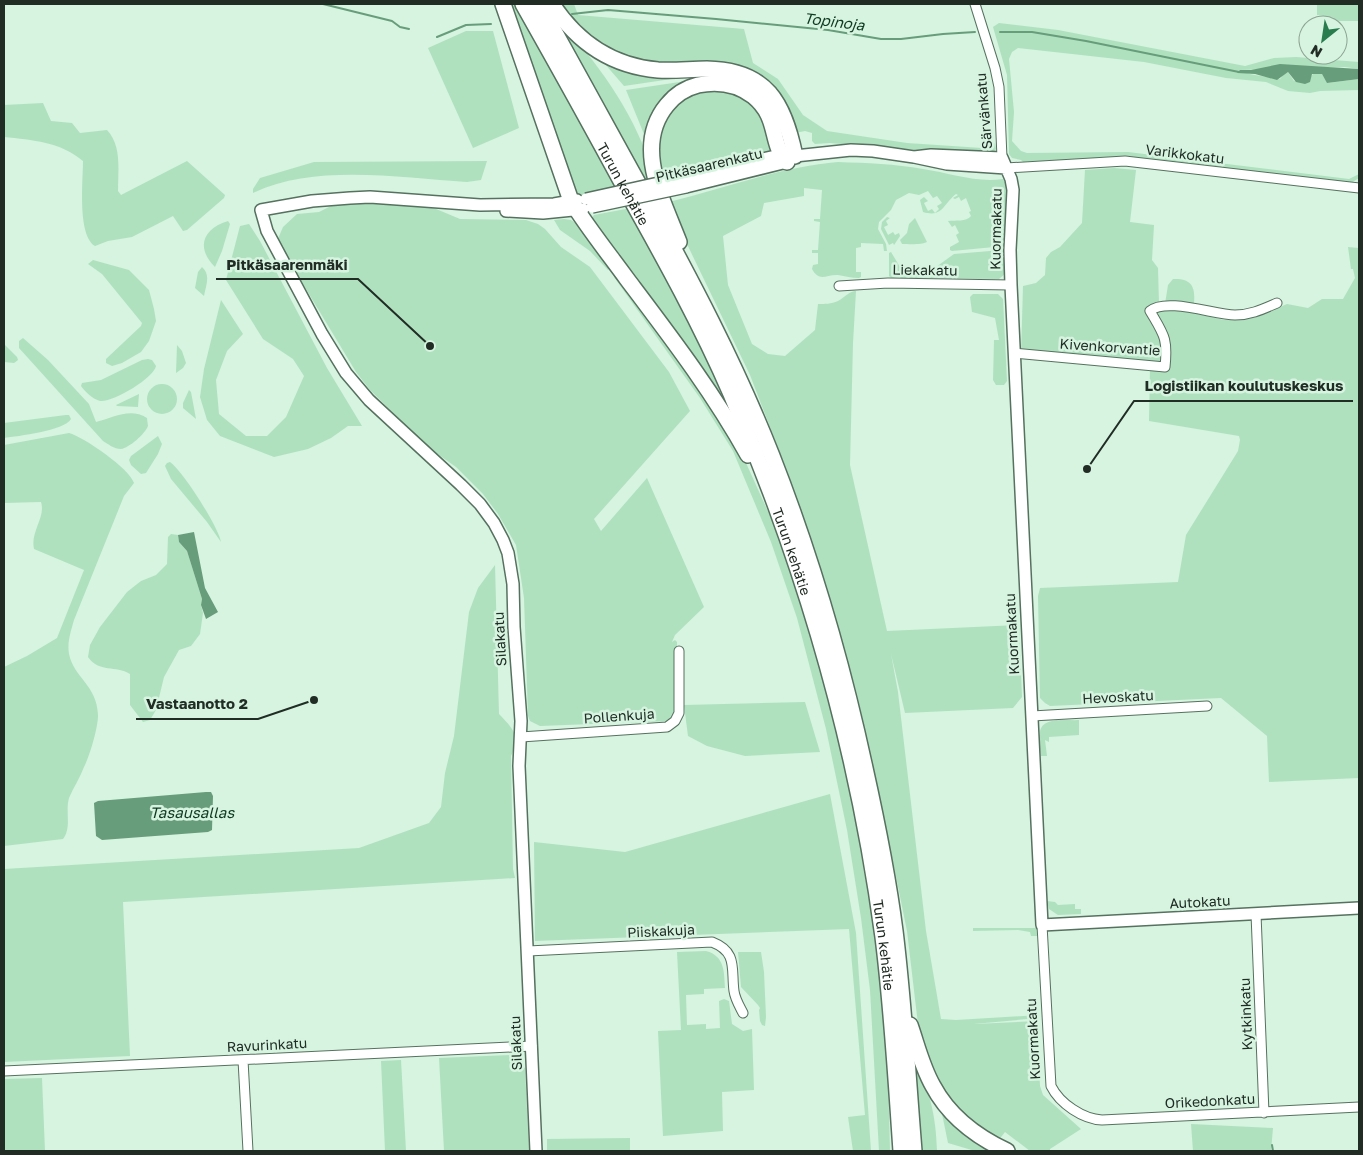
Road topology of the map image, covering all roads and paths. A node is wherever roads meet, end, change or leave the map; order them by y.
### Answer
1 (503, 4) edge
2 (523, 4) edge
3 (539, 4) edge
4 (552, 4) edge
5 (975, 4) edge
6 (787, 158) junction
7 (1004, 163) junction
8 (1359, 188) edge
9 (582, 204) junction
10 (261, 210) joint
11 (1011, 285) junction
12 (694, 286) junction
13 (839, 286) dead end
14 (1277, 303) dead end
15 (1014, 353) junction
16 (775, 502) junction
17 (679, 651) dead end
18 (1207, 706) dead end
19 (1032, 716) junction
20 (521, 737) junction
21 (1359, 908) edge
22 (1256, 914) junction
23 (1042, 925) junction
24 (528, 951) junction
25 (902, 1001) junction
26 (743, 1013) dead end
27 (532, 1046) junction
28 (243, 1060) junction
29 (4, 1070) edge
30 (1067, 1104) joint
31 (1359, 1107) edge
32 (1264, 1112) junction
33 (248, 1151) edge
34 (536, 1151) edge
35 (901, 1151) edge
36 (914, 1151) edge
37 (1007, 1151) edge

1 - 9 highway
2 - 16 highway, Turun kehätie
3 - 12 highway, Turun kehätie
4 - 6 highway
5 - 7 street, Särvänkatu
6 - 7 street, Pitkäsaarenkatu
6 - 9 street, Pitkäsaarenkatu, bridge
6 - 12 highway
7 - 8 street, Varikkokatu
7 - 11 street, Kuormakatu
9 - 10 street, Pitkäsaarenkatu
9 - 16 highway
10 - 20 street, Silakatu
11 - 13 street, Liekakatu
11 - 15 street, Kuormakatu
12 - 25 highway, Turun kehätie
14 - 15 street, Kivenkorvantie
15 - 19 street, Kuormakatu
16 - 35 highway, Turun kehätie
17 - 20 street, Pollenkuja
18 - 19 street, Hevoskatu
19 - 23 street, Kuormakatu
20 - 24 street, Silakatu
21 - 22 street, Autokatu
22 - 23 street, Autokatu
22 - 32 street, Kytkinkatu
23 - 30 street, Kuormakatu
24 - 26 street, Piiskakuja
24 - 27 street, Silakatu
25 - 36 highway, Turun kehätie
25 - 37 highway
27 - 28 street, Ravurinkatu
27 - 34 street, Silakatu
28 - 29 street, Ravurinkatu
28 - 33 street
30 - 32 street, Orikedonkatu
31 - 32 street, Orikedonkatu

